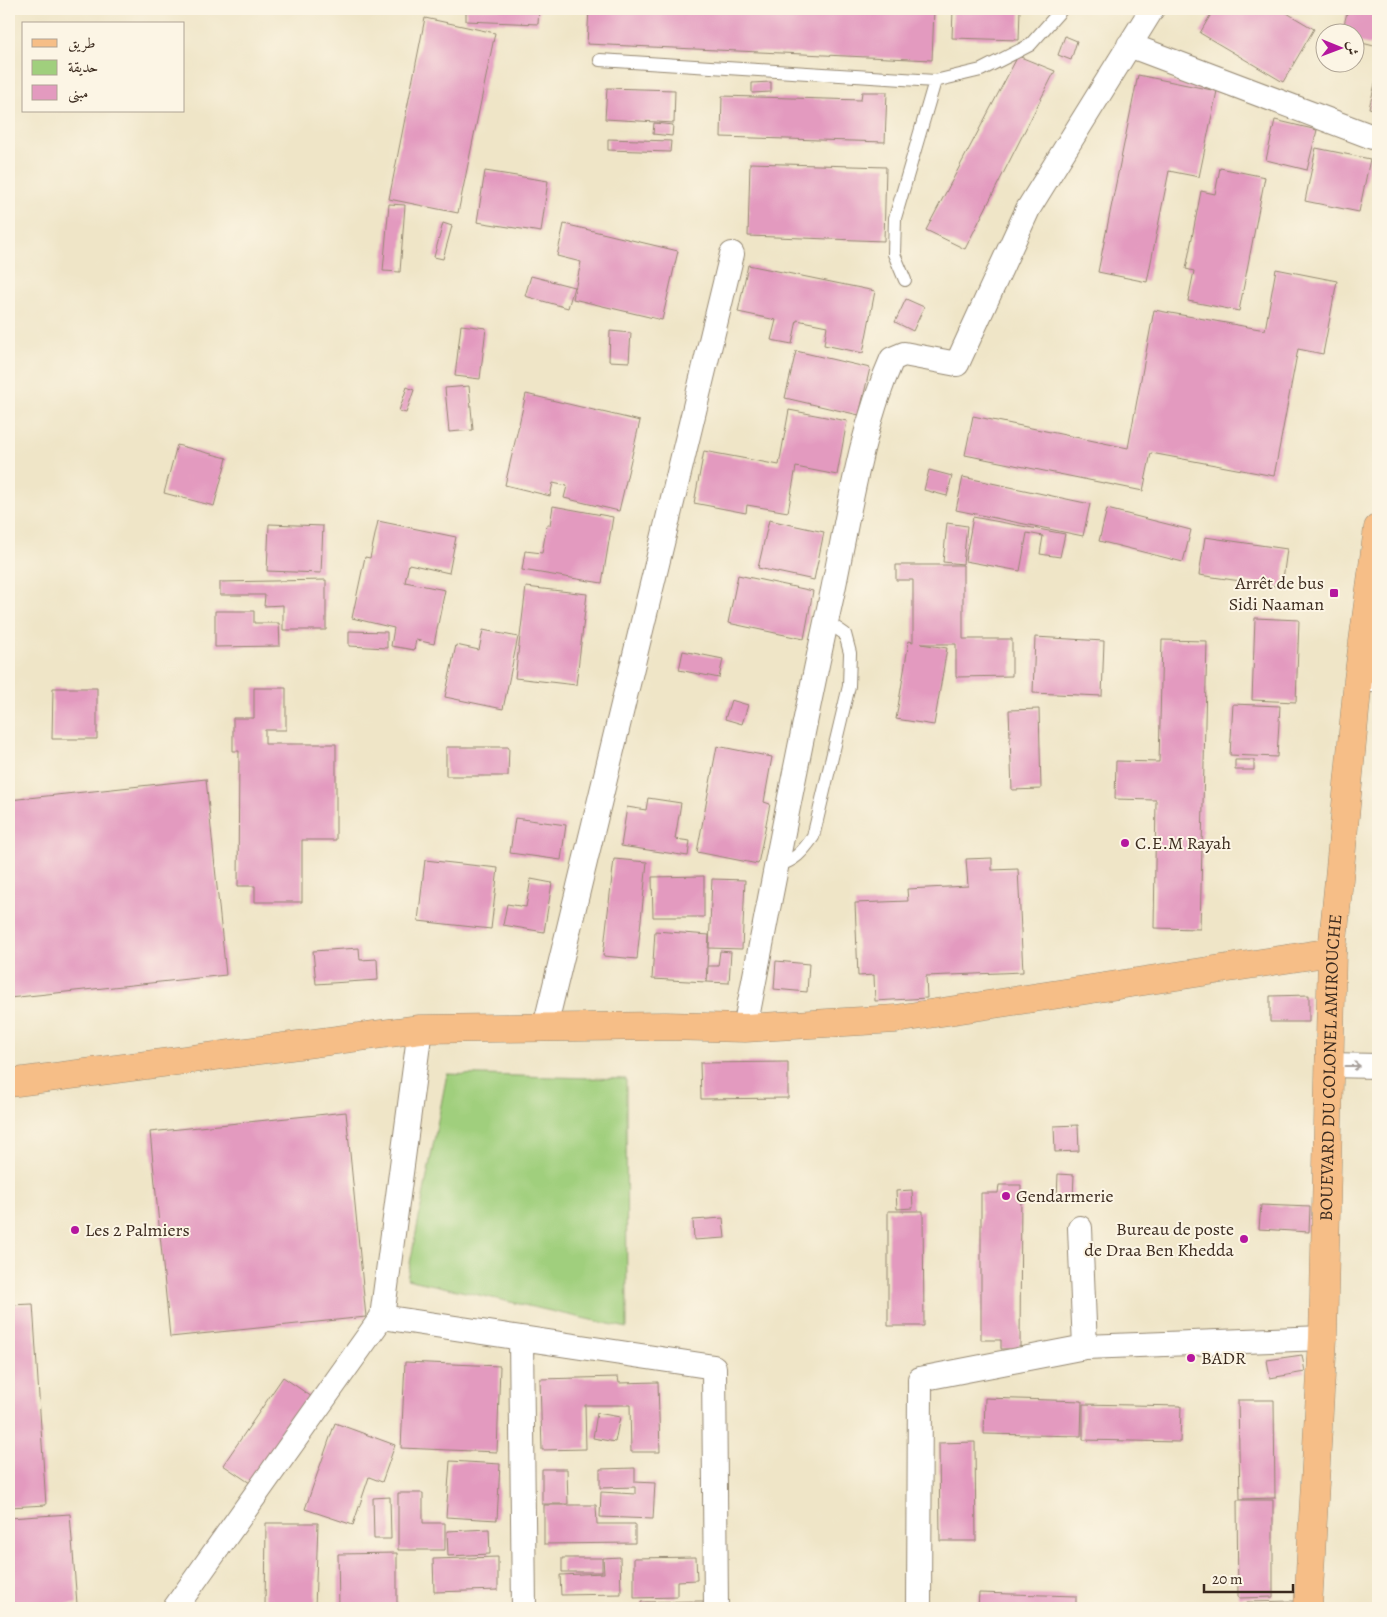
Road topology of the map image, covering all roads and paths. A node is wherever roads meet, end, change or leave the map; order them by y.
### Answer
1 (1062, 9) edge
2 (1152, 9) edge
3 (1129, 45) junction
4 (600, 60) dead end
5 (935, 81) junction
6 (1378, 140) edge
7 (732, 254) dead end
8 (905, 280) dead end
9 (1378, 528) edge
10 (826, 621) junction
11 (1368, 680) edge
12 (776, 865) junction
13 (1332, 952) junction
14 (544, 1028) junction
15 (745, 1028) junction
16 (420, 1029) junction
17 (1328, 1065) junction
18 (1378, 1066) edge
19 (9, 1083) edge
20 (1080, 1228) dead end
21 (382, 1317) junction
22 (521, 1338) junction
23 (1323, 1338) junction
24 (1085, 1347) junction
25 (175, 1608) edge
26 (524, 1608) edge
27 (716, 1608) edge
28 (919, 1608) edge
29 (1308, 1608) edge

1 - 5 lane
2 - 3 street
3 - 6 street
3 - 10 street
4 - 5 lane
5 - 8 lane
7 - 14 street
9 - 11 main road, BOUEVARD DU COLONEL AMIROUCHE
10 - 12 street
10 - 12 lane
11 - 13 main road, BOUEVARD DU COLONEL AMIROUCHE
12 - 15 street
13 - 15 main road
13 - 17 main road, BOUEVARD DU COLONEL AMIROUCHE
14 - 15 main road
14 - 16 main road
16 - 19 main road
16 - 21 street
17 -> 18 street
17 - 23 main road, BOUEVARD DU COLONEL AMIROUCHE
20 - 24 street
21 - 22 street
21 - 25 street
22 - 26 street
22 - 27 street
23 - 24 street
23 - 29 main road, BOUEVARD DU COLONEL AMIROUCHE
24 - 28 street

